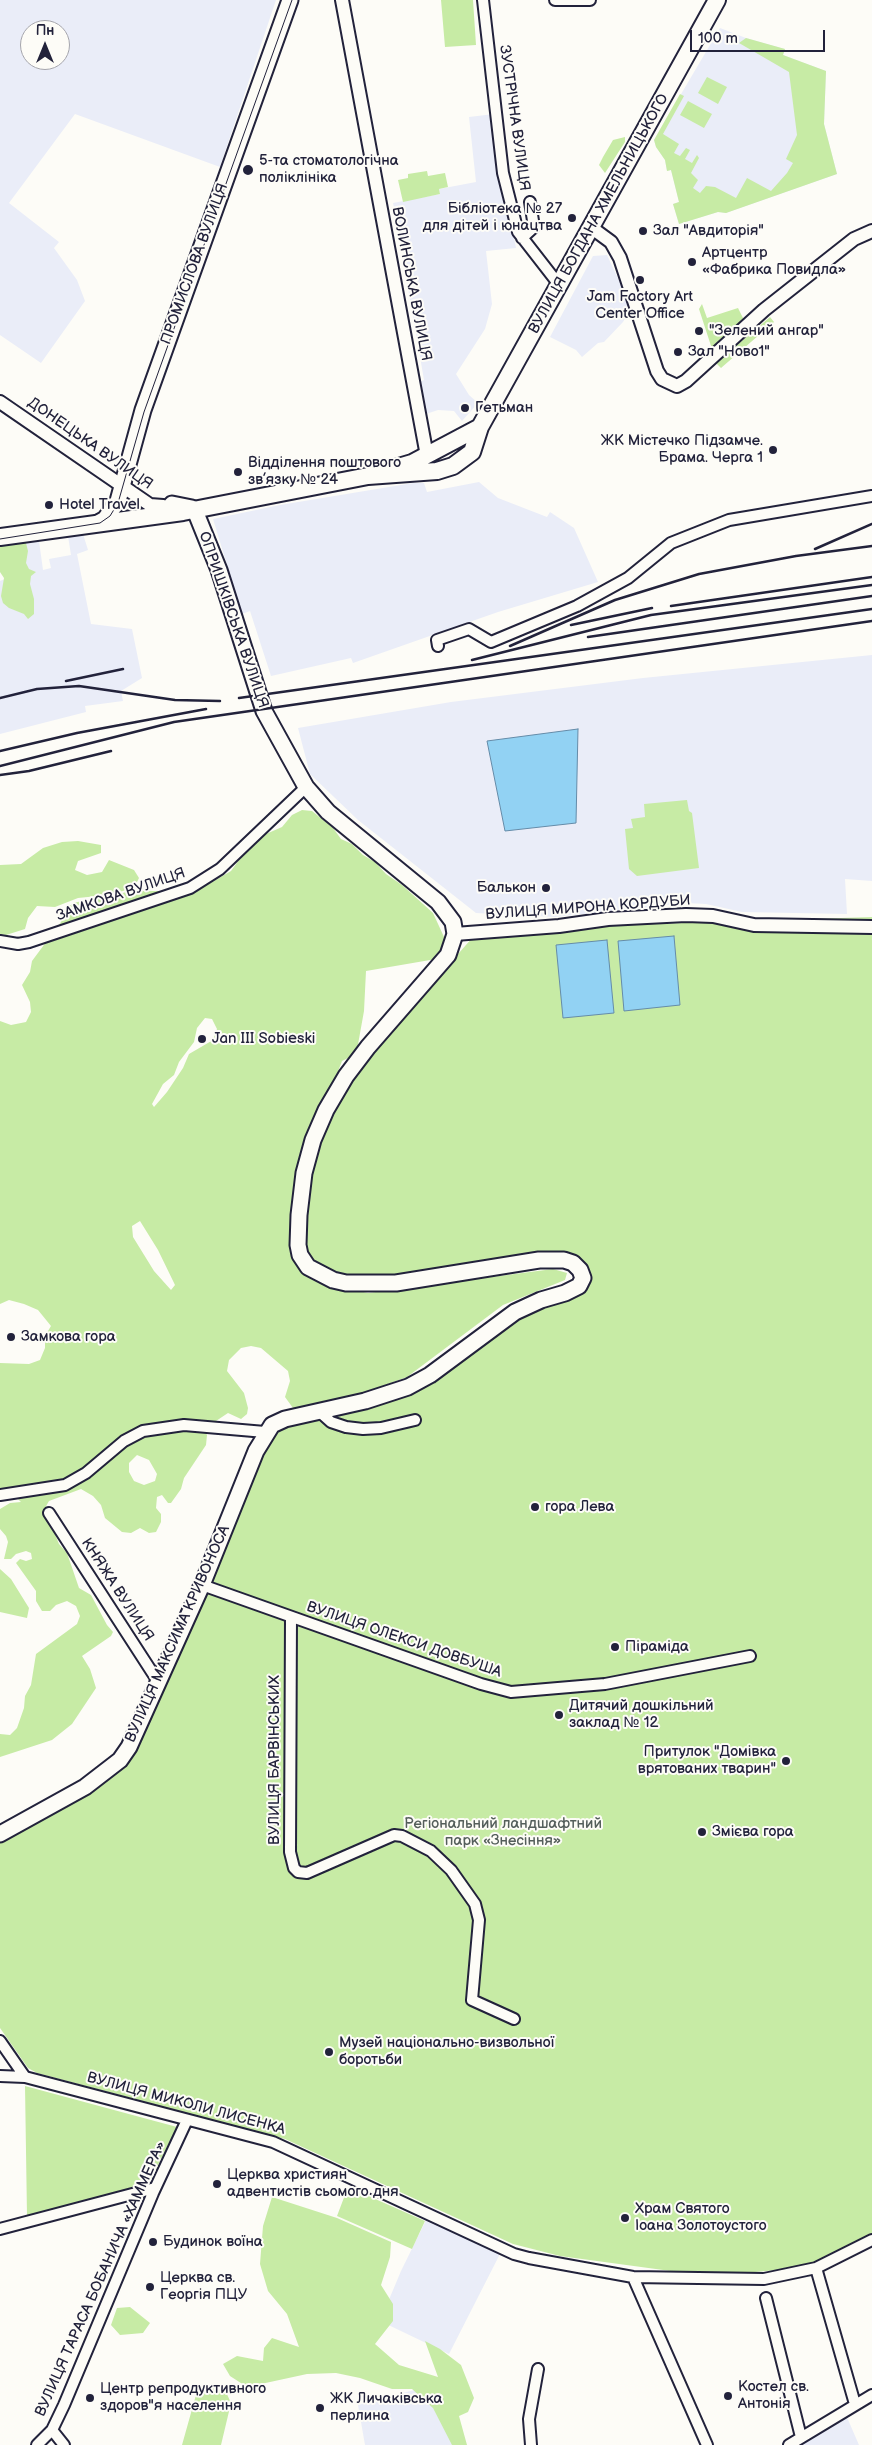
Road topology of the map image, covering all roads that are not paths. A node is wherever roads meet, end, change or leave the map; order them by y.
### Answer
1 (290, 0) edge
2 (342, 0) edge
3 (483, 0) edge
4 (555, 0) edge
5 (590, 0) edge
6 (717, 0) edge
7 (530, 202) dead end
8 (592, 228) junction
9 (872, 231) edge
10 (872, 236) edge
11 (522, 238) junction
12 (854, 239) junction
13 (560, 286) junction
14 (0, 402) edge
15 (480, 427) junction
16 (453, 440) junction
17 (472, 452) junction
18 (427, 456) junction
19 (437, 471) junction
20 (368, 476) junction
21 (122, 485) junction
22 (293, 490) junction
23 (872, 496) edge
24 (168, 505) junction
25 (193, 510) junction
26 (102, 520) junction
27 (0, 537) edge
28 (438, 646) dead end
29 (306, 787) junction
30 (872, 927) edge
31 (455, 934) junction
32 (0, 941) edge
33 (321, 1412) junction
34 (415, 1420) dead end
35 (265, 1432) junction
36 (0, 1495) edge
37 (49, 1513) dead end
38 (202, 1585) junction
39 (291, 1617) junction
40 (750, 1656) dead end
41 (159, 1683) junction
42 (0, 1834) edge
43 (514, 2019) dead end
44 (0, 2041) edge
45 (0, 2076) edge
46 (25, 2077) junction
47 (187, 2120) junction
48 (155, 2188) junction
49 (0, 2229) edge
50 (872, 2240) edge
51 (816, 2268) junction
52 (633, 2278) junction
53 (766, 2298) dead end
54 (538, 2369) dead end
55 (872, 2395) edge
56 (855, 2404) junction
57 (52, 2430) junction
58 (801, 2437) junction
59 (37, 2445) edge
60 (64, 2445) edge
61 (531, 2445) edge
62 (707, 2445) edge
63 (789, 2445) edge

1 - 21 main road, ПРОМИСЛОВА ВУЛИЦЯ
2 - 18 street, ВОЛИНСЬКА ВУЛИЦЯ
3 - 11 street, ЗУСТРІЧНА ВУЛИЦЯ
4 - 5 street
6 - 8 main road, ВУЛИЦЯ БОГДАНА ХМЕЛЬНИЦЬКОГО
7 - 11 street
8 - 12 street
8 - 13 main road, ВУЛИЦЯ БОГДАНА ХМЕЛЬНИЦЬКОГО
9 - 12 street
10 - 12 street
11 - 13 street, ЗУСТРІЧНА ВУЛИЦЯ
13 - 15 main road, ВУЛИЦЯ БОГДАНА ХМЕЛЬНИЦЬКОГО
14 - 21 street, ДОНЕЦЬКА ВУЛИЦЯ
15 - 16 main road
15 - 17 main road, ВУЛИЦЯ БОГДАНА ХМЕЛЬНИЦЬКОГО
16 - 17 main road
16 - 18 main road
17 - 19 main road
18 - 19 main road
18 - 20 main road
19 - 20 main road
20 - 22 main road
21 - 24 street, ДОНЕЦЬКА ВУЛИЦЯ
21 - 26 main road, ПРОМИСЛОВА ВУЛИЦЯ
22 - 24 main road
22 - 25 main road
23 - 28 street
24 - 25 main road
24 - 26 main road
25 - 26 main road
25 - 29 main road, ОПРИШКІВСЬКА ВУЛИЦЯ
26 - 27 main road
29 - 31 main road, ОПРИШКІВСЬКА ВУЛИЦЯ
29 - 32 street, ЗАМКОВА ВУЛИЦЯ
30 - 31 street, ВУЛИЦЯ МИРОНА КОРДУБИ
31 - 33 main road
33 - 34 street
33 - 35 main road
35 - 36 street
35 - 38 main road, ВУЛИЦЯ МАКСИМА КРИВОНОСА
37 - 41 street, КНЯЖА ВУЛИЦЯ
38 - 39 street, ВУЛИЦЯ ОЛЕКСИ ДОВБУША
38 - 41 main road, ВУЛИЦЯ МАКСИМА КРИВОНОСА
39 - 40 street, ВУЛИЦЯ ОЛЕКСИ ДОВБУША
39 - 43 street, ВУЛИЦЯ БАРВІНСЬКИХ
41 - 42 main road, ВУЛИЦЯ МАКСИМА КРИВОНОСА
44 - 46 street
45 - 46 street, ВУЛИЦЯ МИКОЛИ ЛИСЕНКА
46 - 47 street, ВУЛИЦЯ МИКОЛИ ЛИСЕНКА
47 - 48 street, ВУЛИЦЯ ТАРАСА БОБАНИЧА «ХАММЕРА»
47 - 52 street, ВУЛИЦЯ МИКОЛИ ЛИСЕНКА
48 - 49 street
48 - 57 street, ВУЛИЦЯ ТАРАСА БОБАНИЧА «ХАММЕРА»
50 - 51 street, ВУЛИЦЯ МИКОЛИ ЛИСЕНКА
51 - 52 street, ВУЛИЦЯ МИКОЛИ ЛИСЕНКА
51 - 56 street
52 - 62 street
53 - 58 street
54 - 61 street
55 - 56 street
56 - 58 street
57 - 59 street, ВУЛИЦЯ ТАРАСА БОБАНИЧА «ХАММЕРА»
57 - 60 street
58 - 63 street

